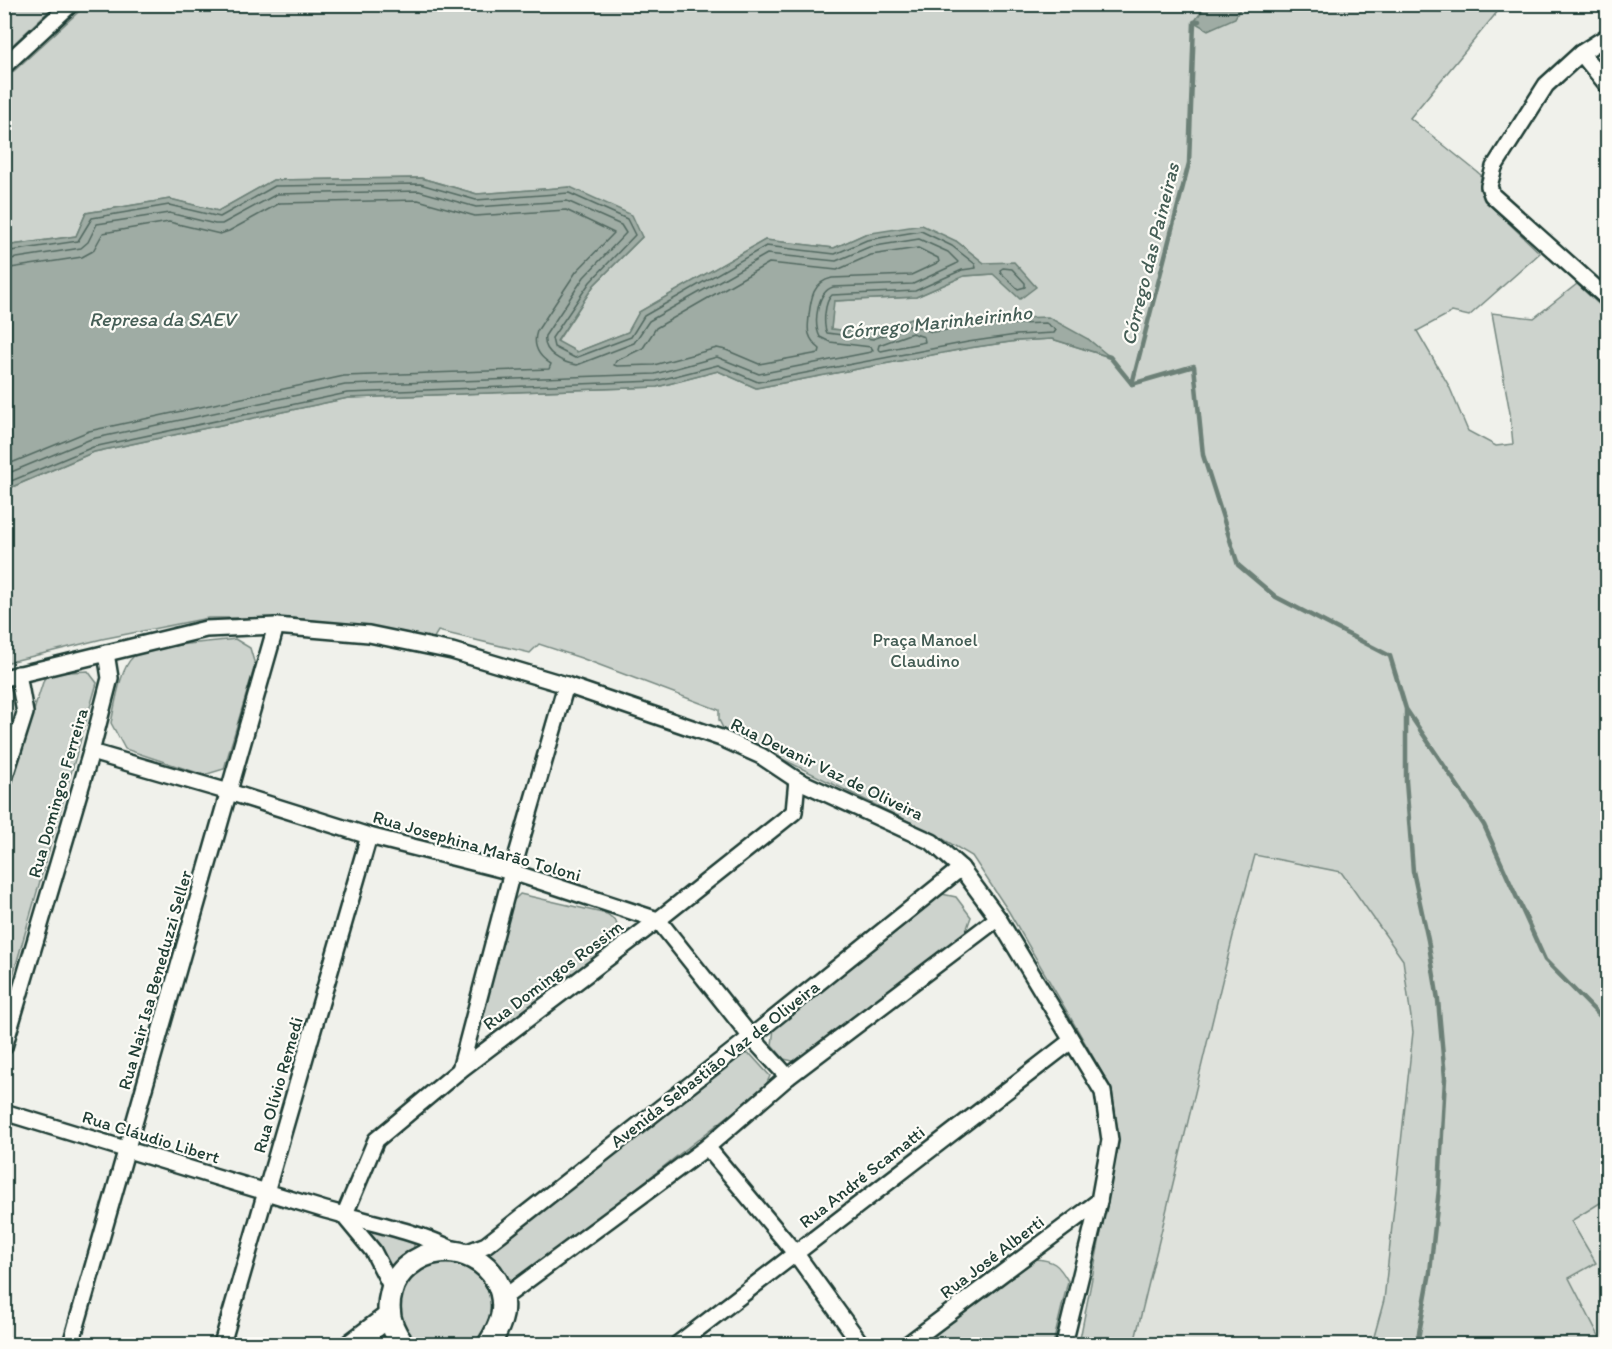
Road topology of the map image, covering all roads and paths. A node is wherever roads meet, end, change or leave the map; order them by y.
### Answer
1 (70, 4) edge
2 (1608, 36) edge
3 (1581, 53) junction
4 (4, 66) edge
5 (1608, 86) edge
6 (1608, 299) edge
7 (276, 626) junction
8 (106, 653) junction
9 (11, 676) edge
10 (566, 685) junction
11 (91, 752) junction
12 (4, 779) edge
13 (797, 780) junction
14 (229, 792) junction
15 (369, 836) junction
16 (961, 868) junction
17 (512, 873) junction
18 (998, 918) junction
19 (658, 920) junction
20 (751, 1037) junction
21 (1071, 1041) junction
22 (4, 1047) edge
23 (460, 1070) junction
24 (788, 1077) junction
25 (4, 1112) edge
26 (707, 1147) junction
27 (127, 1151) junction
28 (267, 1192) junction
29 (1099, 1201) junction
30 (344, 1216) junction
31 (461, 1252) junction
32 (796, 1254) junction
33 (392, 1288) junction
34 (502, 1299) junction
35 (389, 1316) junction
36 (71, 1344) edge
37 (222, 1344) edge
38 (352, 1344) edge
39 (403, 1344) edge
40 (489, 1344) edge
41 (678, 1344) edge
42 (861, 1344) edge
43 (908, 1344) edge
44 (1064, 1344) edge

1 - 4 street
2 - 3 street
3 - 5 street
3 - 6 street
7 - 8 street, Rua Devanir Vaz de Oliveira
7 - 10 street, Rua Devanir Vaz de Oliveira
7 - 14 street, Rua Nair Isa Beneduzzi Seller
8 - 9 street, Rua Devanir Vaz de Oliveira
8 - 11 street, Rua Domingos Ferreira
9 - 12 street
10 - 13 street, Rua Devanir Vaz de Oliveira
10 - 17 street
11 - 14 street, Rua Josephina Marão Toloni
11 - 22 street, Rua Domingos Ferreira
13 - 16 street, Rua Devanir Vaz de Oliveira
13 - 19 street, Rua Domingos Rossim
14 - 15 street, Rua Josephina Marão Toloni
14 - 27 street, Rua Nair Isa Beneduzzi Seller
15 - 17 street, Rua Josephina Marão Toloni
15 - 28 street, Rua Olívio Remedi
16 - 18 street, Rua Devanir Vaz de Oliveira
16 - 20 street, Avenida Sebastião Vaz de Oliveira
17 - 19 street, Rua Josephina Marão Toloni
17 - 23 street
18 - 21 street, Rua Devanir Vaz de Oliveira
18 - 24 street
19 - 20 street
19 - 23 street, Rua Domingos Rossim
20 - 24 street
20 - 31 street, Avenida Sebastião Vaz de Oliveira
21 - 29 street, Rua Devanir Vaz de Oliveira
21 - 32 street, Rua André Scamatti
23 - 30 street, Rua Domingos Rossim
24 - 26 street
25 - 27 street, Rua Cláudio Libert
26 - 32 street
26 - 34 street
27 - 28 street, Rua Cláudio Libert
27 - 36 street, Rua Nair Isa Beneduzzi Seller
28 - 30 street, Rua Cláudio Libert
28 - 37 street, Rua Olívio Remedi
29 - 43 street, Rua José Alberti
29 - 44 street, Rua Devanir Vaz de Oliveira
30 - 31 street, Rua Cláudio Libert
30 - 33 street
31 - 33 street
31 - 34 street
32 - 41 street, Rua André Scamatti
32 - 42 street
33 - 35 street
34 - 40 street
35 - 38 street
35 - 39 street

